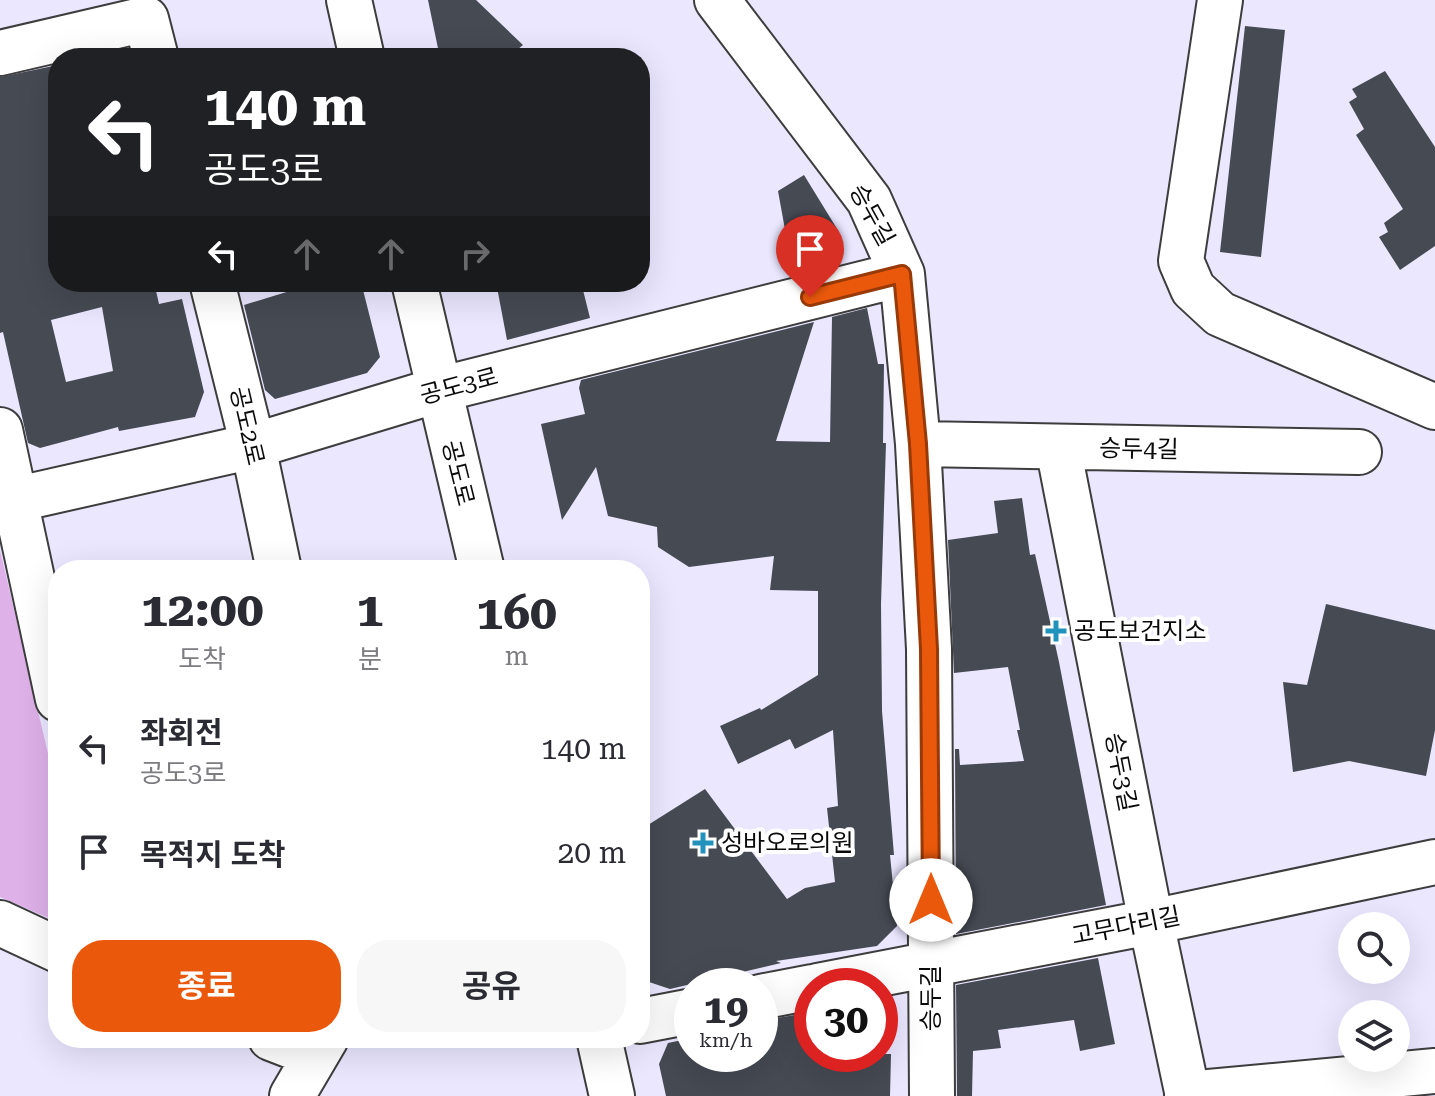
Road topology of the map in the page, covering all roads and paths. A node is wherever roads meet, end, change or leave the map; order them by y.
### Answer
1 (349, 0) edge
2 (717, 0) edge
3 (1220, 0) edge
4 (153, 48) edge
5 (360, 48) edge
6 (0, 53) edge
7 (902, 274) junction
8 (214, 292) edge
9 (416, 292) edge
10 (438, 390) junction
11 (1435, 407) edge
12 (0, 430) edge
13 (918, 444) junction
14 (253, 446) junction
15 (1058, 447) junction
16 (1359, 452) dead end
17 (8, 501) edge
18 (277, 560) edge
19 (480, 560) edge
20 (48, 659) edge
21 (1435, 862) edge
22 (1151, 922) junction
23 (0, 923) edge
24 (48, 945) edge
25 (931, 963) junction
26 (898, 970) edge
27 (674, 1014) edge
28 (650, 1019) edge
29 (320, 1048) edge
30 (601, 1048) edge
31 (1435, 1071) edge
32 (1188, 1095) edge
33 (292, 1096) edge
34 (612, 1096) edge
35 (932, 1096) edge

1 - 5 street
2 - 7 street, 승두길
3 - 11 street
4 - 6 street
7 - 10 street, 공도3로
7 - 13 street, 승두길
8 - 14 street, 공도2로
9 - 10 street, 공도로
10 - 14 street, 공도3로
10 - 19 street, 공도로
12 - 17 street
13 - 15 street, 승두4길
13 - 25 street, 승두길
14 - 17 street, 공도3로
14 - 18 street, 공도2로
15 - 16 street, 승두4길
15 - 22 street, 승두3길
17 - 20 street
21 - 22 street, 고무다리길
22 - 25 street, 고무다리길
22 - 32 street, 승두3길
23 - 24 street
25 - 26 street, 고무다리길
25 - 35 street, 승두길
27 - 28 street
29 - 33 street
30 - 34 street
31 - 32 street

